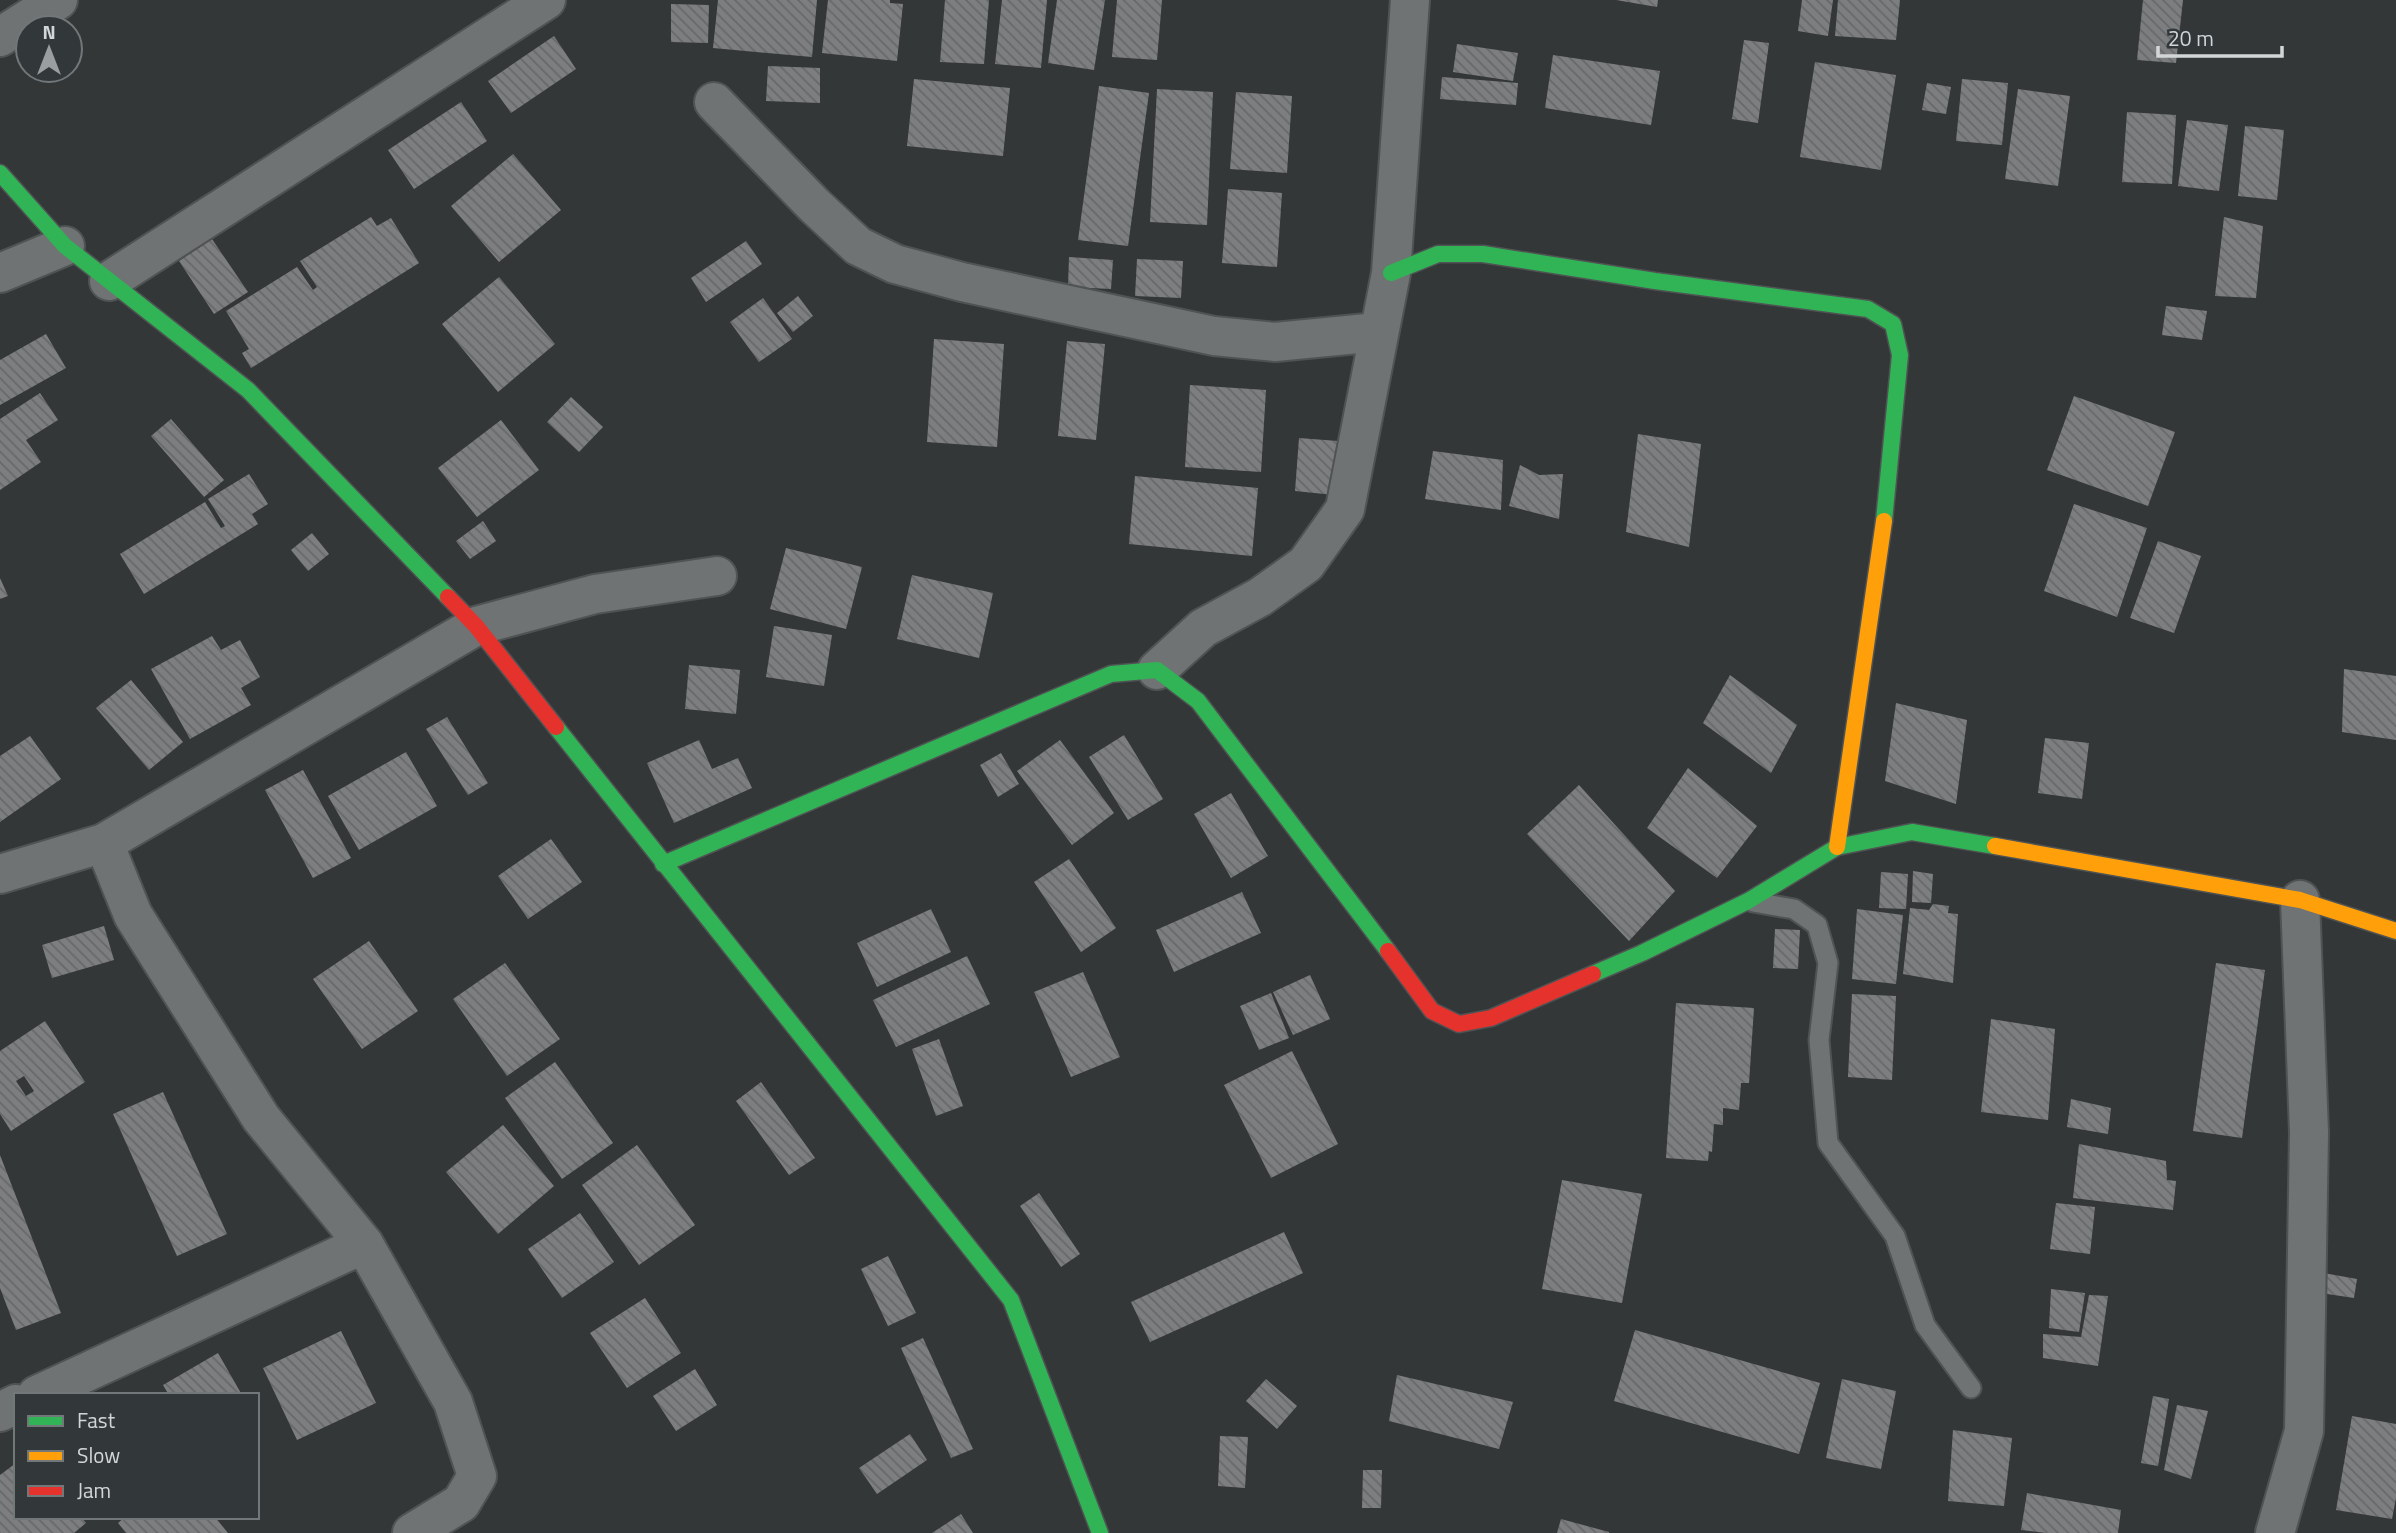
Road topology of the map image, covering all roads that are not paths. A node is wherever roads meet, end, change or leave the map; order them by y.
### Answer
1 (58, 0) edge
2 (546, 0) edge
3 (1409, 0) edge
4 (0, 37) edge
5 (714, 102) dead end
6 (0, 173) edge
7 (65, 246) junction
8 (0, 273) edge
9 (1391, 273) junction
10 (109, 281) junction
11 (1378, 332) junction
12 (718, 576) dead end
13 (476, 626) junction
14 (1157, 670) junction
15 (104, 843) junction
16 (1837, 847) junction
17 (663, 864) junction
18 (0, 874) edge
19 (2300, 900) junction
20 (1748, 901) junction
21 (2396, 931) edge
22 (364, 1244) junction
23 (1971, 1388) dead end
24 (41, 1393) edge
25 (412, 1533) edge
26 (1100, 1533) edge
27 (2275, 1533) edge

1 - 4 street
2 - 10 street
3 - 9 street
5 - 11 street
6 - 7 street
7 - 8 street
7 - 10 street
9 - 11 street
9 - 16 street
10 - 13 street
11 - 14 street
12 - 13 street
13 - 15 street
13 - 17 street
14 - 17 street
14 - 20 street
15 - 18 street
15 - 22 street
16 - 19 street
16 - 20 street
17 - 26 street
19 - 21 street
19 - 27 street
20 - 23 lane
22 - 24 street
22 - 25 street

